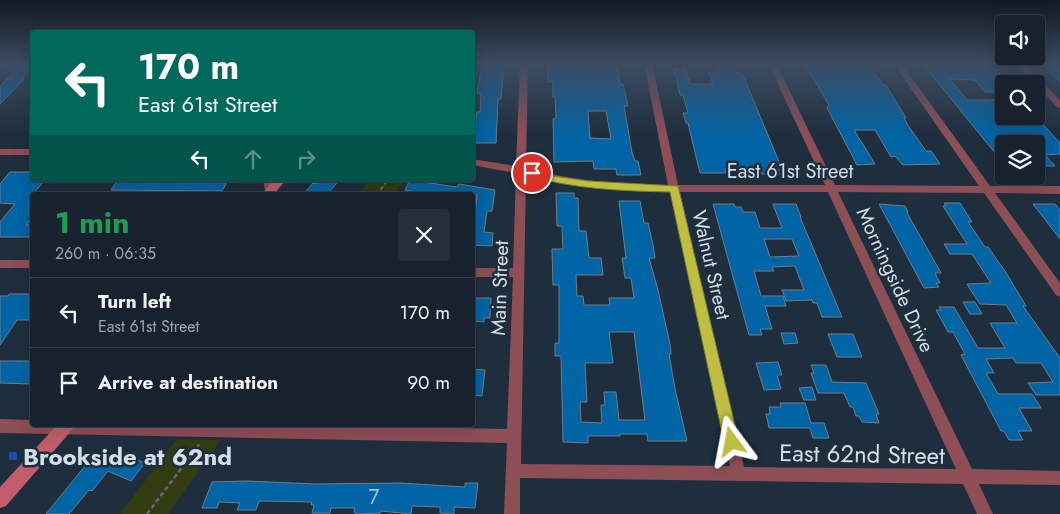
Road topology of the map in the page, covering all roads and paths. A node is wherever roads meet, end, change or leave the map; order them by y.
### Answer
1 (524, 87) edge
2 (653, 87) edge
3 (783, 87) edge
4 (913, 87) edge
5 (1042, 87) edge
6 (1060, 105) edge
7 (0, 152) edge
8 (30, 152) edge
9 (475, 162) edge
10 (522, 170) junction
11 (674, 188) junction
12 (831, 189) junction
13 (986, 189) junction
14 (1060, 190) edge
15 (0, 264) edge
16 (30, 264) edge
17 (475, 272) edge
18 (519, 273) junction
19 (1060, 292) edge
20 (0, 426) edge
21 (30, 426) edge
22 (65, 427) edge
23 (102, 427) edge
24 (210, 430) junction
25 (515, 436) junction
26 (514, 471) junction
27 (739, 475) junction
28 (968, 477) junction
29 (1060, 478) edge
30 (0, 500) edge
31 (147, 514) edge
32 (512, 514) edge
33 (985, 514) edge

1 - 10 street, Main Street
2 - 11 street, Walnut Street
3 - 12 street, Morningside Drive
4 - 13 street
5 - 6 street
7 - 8 street
9 - 10 street, East 61st Street
10 - 11 street, East 61st Street
10 - 18 street, Main Street
11 - 12 street, East 61st Street
11 - 27 street, Walnut Street
12 - 13 street, East 61st Street
12 - 28 street, Morningside Drive
13 - 14 street, East 61st Street
13 - 19 street
15 - 16 street
17 - 18 street
18 - 25 street, Main Street
20 - 21 street
22 - 30 main road
23 - 24 street
24 - 25 street
24 - 31 path
25 - 26 street, Main Street
26 - 27 street, East 62nd Street
26 - 32 street, Main Street
27 - 28 street, East 62nd Street
28 - 29 street, East 62nd Street
28 - 33 street, Morningside Drive

